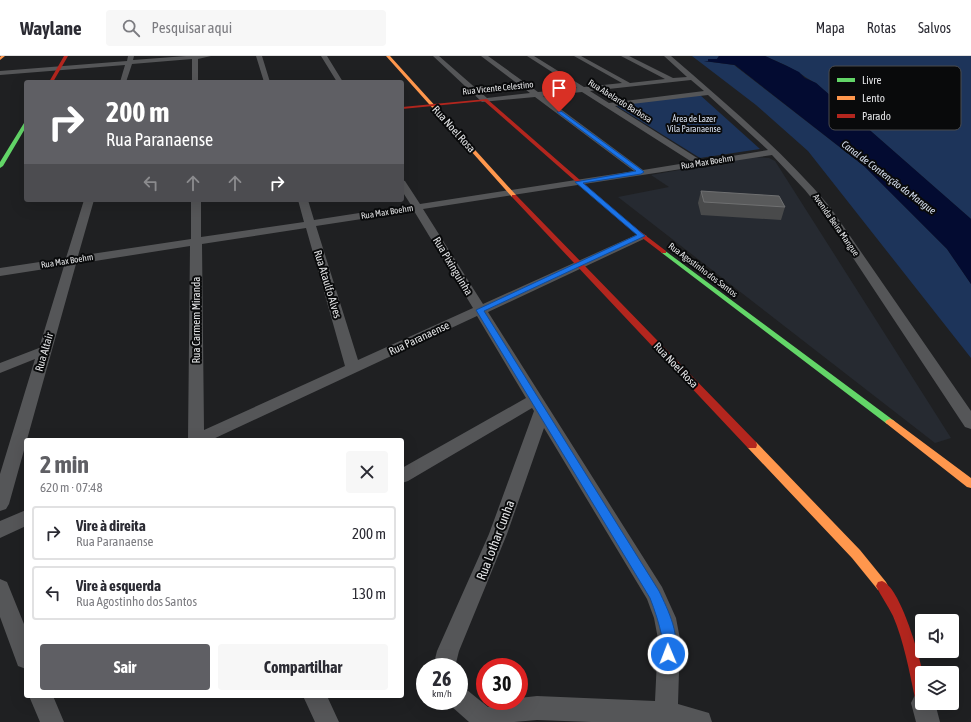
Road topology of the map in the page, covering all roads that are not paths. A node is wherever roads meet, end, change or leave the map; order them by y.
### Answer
1 (3, 56) edge
2 (66, 56) edge
3 (208, 56) edge
4 (259, 56) edge
5 (324, 56) edge
6 (388, 56) edge
7 (436, 56) edge
8 (484, 56) edge
9 (530, 56) edge
10 (577, 56) edge
11 (624, 56) edge
12 (667, 56) edge
13 (195, 57) edge
14 (0, 59) edge
15 (130, 59) edge
16 (59, 68) junction
17 (0, 73) edge
18 (691, 78) junction
19 (51, 80) edge
20 (124, 80) edge
21 (195, 80) edge
22 (266, 80) edge
23 (339, 80) edge
24 (672, 80) junction
25 (628, 84) junction
26 (583, 89) junction
27 (708, 92) junction
28 (536, 94) junction
29 (485, 100) junction
30 (432, 105) junction
31 (607, 105) junction
32 (404, 108) edge
33 (24, 125) edge
34 (20, 149) dead end
35 (5, 151) edge
36 (774, 152) junction
37 (700, 163) junction
38 (0, 166) edge
39 (641, 172) junction
40 (578, 182) junction
41 (404, 186) edge
42 (511, 192) junction
43 (88, 202) edge
44 (196, 202) edge
45 (303, 202) edge
46 (417, 207) junction
47 (310, 224) junction
48 (642, 236) junction
49 (195, 242) junction
50 (71, 261) junction
51 (580, 264) junction
52 (0, 272) edge
53 (480, 310) junction
54 (44, 351) junction
55 (0, 368) edge
56 (353, 368) junction
57 (538, 406) junction
58 (971, 423) edge
59 (196, 438) edge
60 (200, 438) edge
61 (404, 475) edge
62 (971, 484) edge
63 (0, 504) edge
64 (24, 519) edge
65 (0, 530) edge
66 (0, 588) edge
67 (24, 653) edge
68 (446, 658) edge
69 (915, 670) edge
70 (42, 698) edge
71 (316, 698) edge
72 (468, 706) edge
73 (925, 710) edge
74 (666, 713) junction
75 (52, 722) edge
76 (327, 722) edge
77 (486, 722) edge
78 (700, 722) edge
79 (928, 722) edge

1 - 14 street
2 - 16 street
3 - 13 street
4 - 22 street
5 - 23 street
6 - 30 street, Rua Noel Rosa
7 - 29 street, Rua Agostinho dos Santos
8 - 28 street
9 - 26 street, Rua Abelardo Barbosa
10 - 25 street
11 - 24 street
12 - 18 street, Avenida Beira Mangue
13 - 15 street
13 - 21 street
15 - 16 street
15 - 20 street
16 - 17 street
16 - 19 street
18 - 24 street, Rua Vicente Celestino
18 - 27 street, Avenida Beira Mangue
24 - 25 street, Rua Vicente Celestino
25 - 26 street, Rua Vicente Celestino
26 - 28 street, Rua Vicente Celestino
26 - 31 street, Rua Abelardo Barbosa
27 - 31 street
27 - 36 street, Avenida Beira Mangue
28 - 29 street, Rua Vicente Celestino
28 - 39 street
29 - 30 street, Rua Vicente Celestino
29 - 40 street, Rua Agostinho dos Santos
30 - 32 street, Rua Vicente Celestino
30 - 42 street, Rua Noel Rosa
31 - 37 street, Rua Abelardo Barbosa
33 - 35 street
34 - 35 street
35 - 38 street
36 - 37 street, Rua Max Boehm
36 - 58 street, Avenida Beira Mangue
37 - 39 street, Rua Max Boehm
39 - 40 street, Rua Max Boehm
40 - 42 street, Rua Max Boehm
40 - 48 street, Rua Agostinho dos Santos
41 - 46 street, Rua Pixinguinha
42 - 46 street, Rua Max Boehm
42 - 51 street, Rua Noel Rosa
43 - 50 street, Rua Altair
44 - 49 street, Rua Carmem Miranda
45 - 47 street, Rua Ataulfo Alves
46 - 47 street, Rua Max Boehm
46 - 53 street, Rua Pixinguinha
47 - 49 street, Rua Max Boehm
47 - 56 street, Rua Ataulfo Alves
48 - 51 street, Rua Paranaense
48 - 62 street, Rua Agostinho dos Santos
49 - 50 street, Rua Max Boehm
49 - 59 street, Rua Carmem Miranda
50 - 52 street, Rua Max Boehm
50 - 54 street, Rua Altair
51 - 53 street, Rua Paranaense
51 - 69 street, Rua Noel Rosa
53 - 56 street, Rua Paranaense
53 - 57 street, Rua Pixinguinha
54 - 55 street
54 - 63 street, Rua Altair
56 - 60 street, Rua Paranaense
57 - 61 street
57 - 68 street, Rua Lothar Cunha
57 - 74 street, Rua Pixinguinha
64 - 65 street
66 - 67 street
70 - 75 street
71 - 76 street
72 - 77 street
73 - 79 street
74 - 77 street
74 - 78 street

